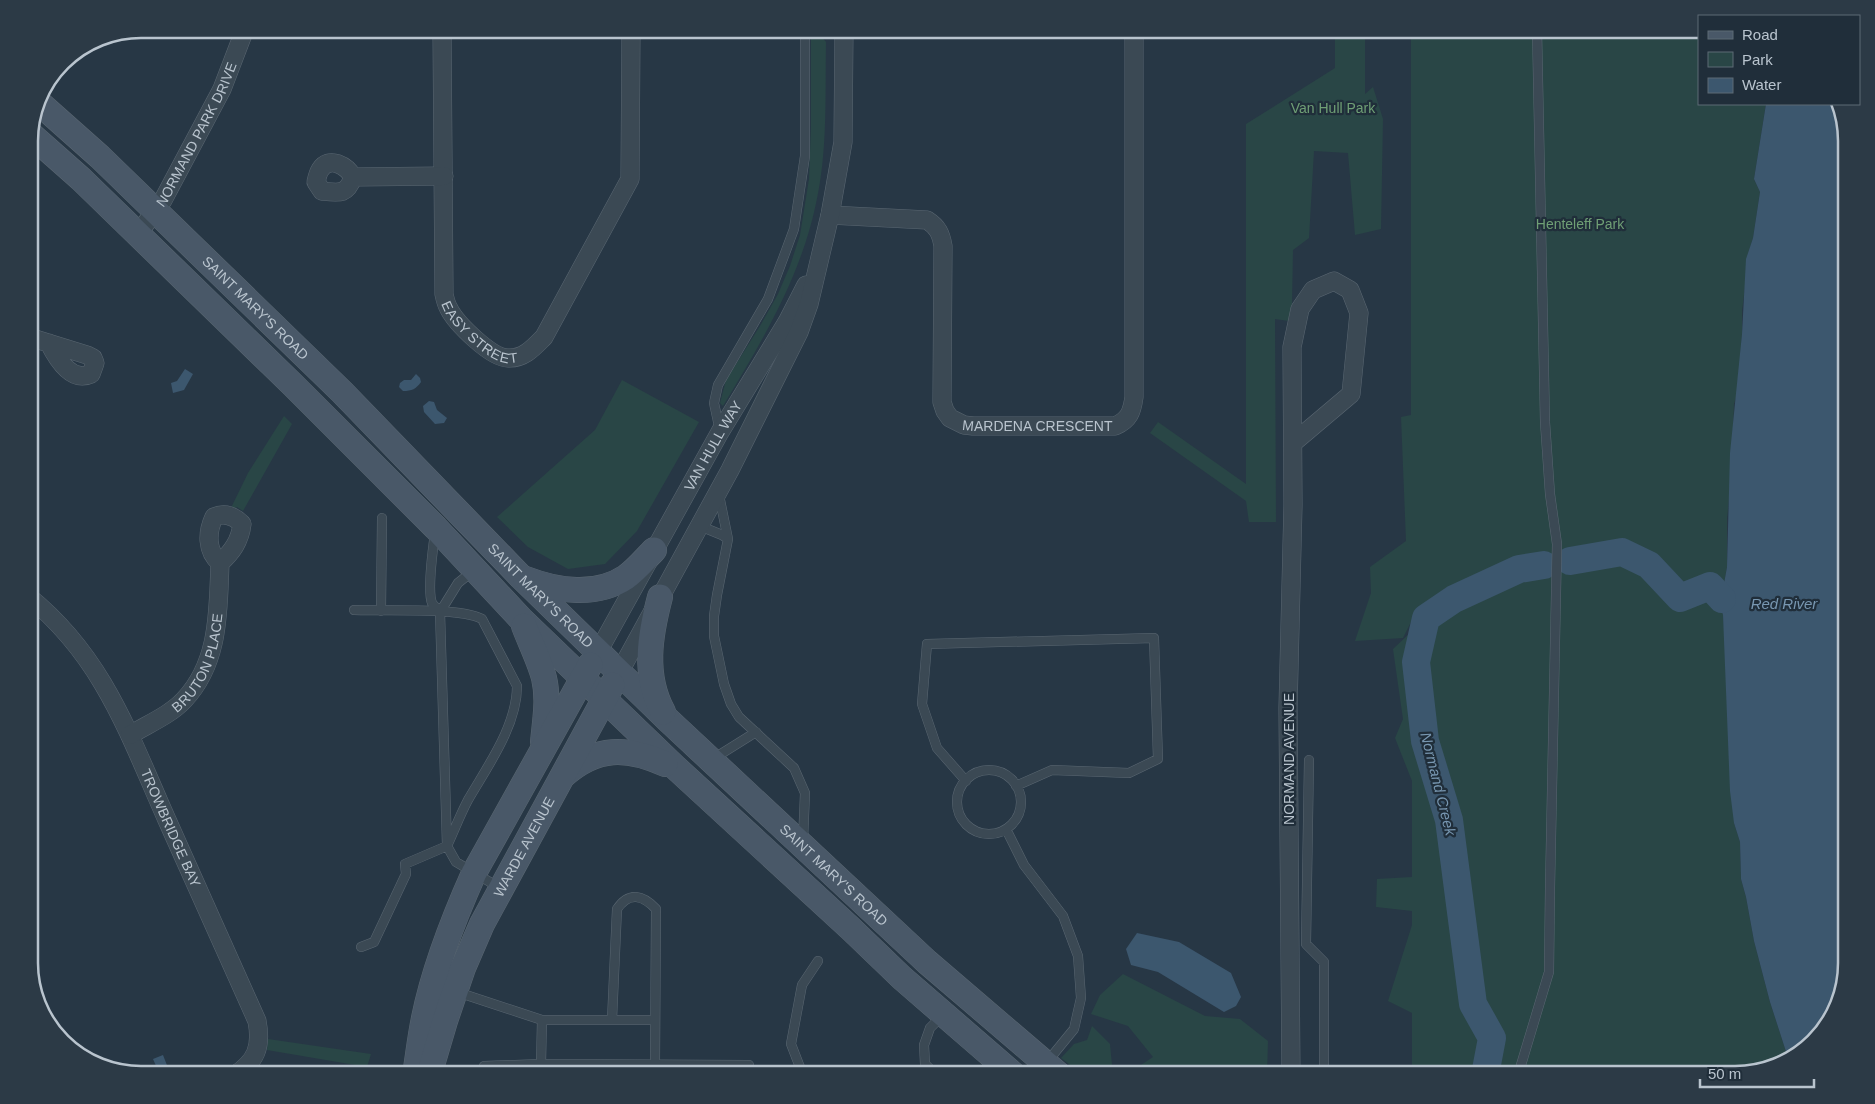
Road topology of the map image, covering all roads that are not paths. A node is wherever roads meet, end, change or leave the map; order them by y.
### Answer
1 (242, 38) edge
2 (442, 38) edge
3 (631, 38) edge
4 (805, 38) edge
5 (844, 38) edge
6 (1136, 38) edge
7 (1538, 38) edge
8 (43, 107) edge
9 (38, 141) edge
10 (444, 176) junction
11 (353, 177) dead end
12 (156, 212) junction
13 (830, 215) junction
14 (138, 234) junction
15 (819, 261) junction
16 (38, 339) edge
17 (49, 343) dead end
18 (720, 432) junction
19 (1293, 443) junction
20 (698, 473) junction
21 (718, 492) junction
22 (382, 518) dead end
23 (700, 526) junction
24 (436, 528) junction
25 (728, 539) junction
26 (654, 550) junction
27 (220, 562) dead end
28 (475, 570) junction
29 (521, 577) junction
30 (660, 597) junction
31 (38, 604) edge
32 (354, 610) dead end
33 (382, 611) junction
34 (440, 612) junction
35 (521, 619) junction
36 (642, 629) joint
37 (603, 641) junction
38 (619, 673) junction
39 (583, 678) junction
40 (604, 699) junction
41 (668, 720) junction
42 (756, 732) junction
43 (130, 735) junction
44 (541, 754) junction
45 (1309, 760) dead end
46 (676, 768) junction
47 (561, 779) junction
48 (966, 781) junction
49 (735, 783) junction
50 (1016, 786) junction
51 (1006, 829) junction
52 (447, 846) junction
53 (803, 846) junction
54 (474, 873) junction
55 (500, 888) junction
56 (361, 947) dead end
57 (818, 961) dead end
58 (444, 987) junction
59 (944, 1015) junction
60 (542, 1020) junction
61 (612, 1020) junction
62 (654, 1020) junction
63 (542, 1064) junction
64 (655, 1064) junction
65 (749, 1065) dead end
66 (247, 1066) edge
67 (416, 1066) edge
68 (431, 1066) edge
69 (484, 1066) dead end
70 (800, 1066) edge
71 (927, 1066) edge
72 (1004, 1066) edge
73 (1047, 1066) edge
74 (1054, 1066) edge
75 (1290, 1066) edge
76 (1324, 1066) edge
77 (1521, 1066) edge

1 - 12 street, NORMAND PARK DRIVE
2 - 10 street, EASY STREET
3 - 10 street, EASY STREET
4 - 18 lane
5 - 13 street, VAN HULL WAY
6 - 13 street, MARDENA CRESCENT
7 - 77 lane
8 - 12 main road, SAINT MARY'S ROAD
9 - 14 main road, SAINT MARY'S ROAD
10 - 11 street
12 - 14 street, NORMAND PARK DRIVE
12 - 29 main road, SAINT MARY'S ROAD
13 - 15 street, VAN HULL WAY
14 - 24 main road, SAINT MARY'S ROAD
15 - 18 street, VAN HULL WAY
15 - 21 street, VAN HULL WAY
16 - 17 street
18 - 20 street, VAN HULL WAY
19 - 19 street, NORMAND AVENUE
19 - 75 street, NORMAND AVENUE
20 - 21 street
20 - 26 street, VAN HULL WAY
21 - 23 street, VAN HULL WAY
21 - 25 lane
22 - 33 lane
23 - 25 lane
23 - 30 street, VAN HULL WAY
24 - 28 main road, SAINT MARY'S ROAD
24 - 34 lane
25 - 42 lane
26 - 29 main road
26 - 37 street, VAN HULL WAY
27 - 43 street, BRUTON PLACE
28 - 34 lane
28 - 35 main road, SAINT MARY'S ROAD
29 - 37 main road, SAINT MARY'S ROAD
30 - 36 street, VAN HULL WAY
30 - 41 main road
31 - 43 street, TROWBRIDGE BAY
32 - 33 lane
33 - 34 lane
34 - 52 lane
34 - 52 lane
35 - 39 main road, SAINT MARY'S ROAD
35 - 44 main road
36 - 38 street, WARDE AVENUE
37 - 38 main road, SAINT MARY'S ROAD
37 - 39 main road, WARDE AVENUE
38 - 40 main road, WARDE AVENUE
38 - 41 main road, SAINT MARY'S ROAD
39 - 40 main road, SAINT MARY'S ROAD
39 - 44 main road, WARDE AVENUE
40 - 46 main road, SAINT MARY'S ROAD
40 - 47 main road, WARDE AVENUE
41 - 49 main road, SAINT MARY'S ROAD
42 - 49 lane
42 - 53 lane
43 - 66 street, TROWBRIDGE BAY
44 - 54 main road, WARDE AVENUE
45 - 76 lane
46 - 47 main road
46 - 59 main road, SAINT MARY'S ROAD
47 - 55 main road, WARDE AVENUE
48 - 50 lane
48 - 50 lane
48 - 51 lane
49 - 53 main road, SAINT MARY'S ROAD
50 - 51 lane
51 - 74 lane
52 - 54 lane
52 - 56 lane
53 - 73 main road, SAINT MARY'S ROAD
54 - 55 lane
54 - 58 main road, WARDE AVENUE
55 - 58 main road, WARDE AVENUE
57 - 70 lane
58 - 60 lane
58 - 67 main road, WARDE AVENUE
58 - 68 main road, WARDE AVENUE
59 - 71 lane
59 - 72 main road, SAINT MARY'S ROAD
60 - 61 lane
60 - 63 lane
61 - 62 lane
61 - 62 lane
62 - 64 lane
63 - 64 lane
63 - 69 lane
64 - 65 lane

